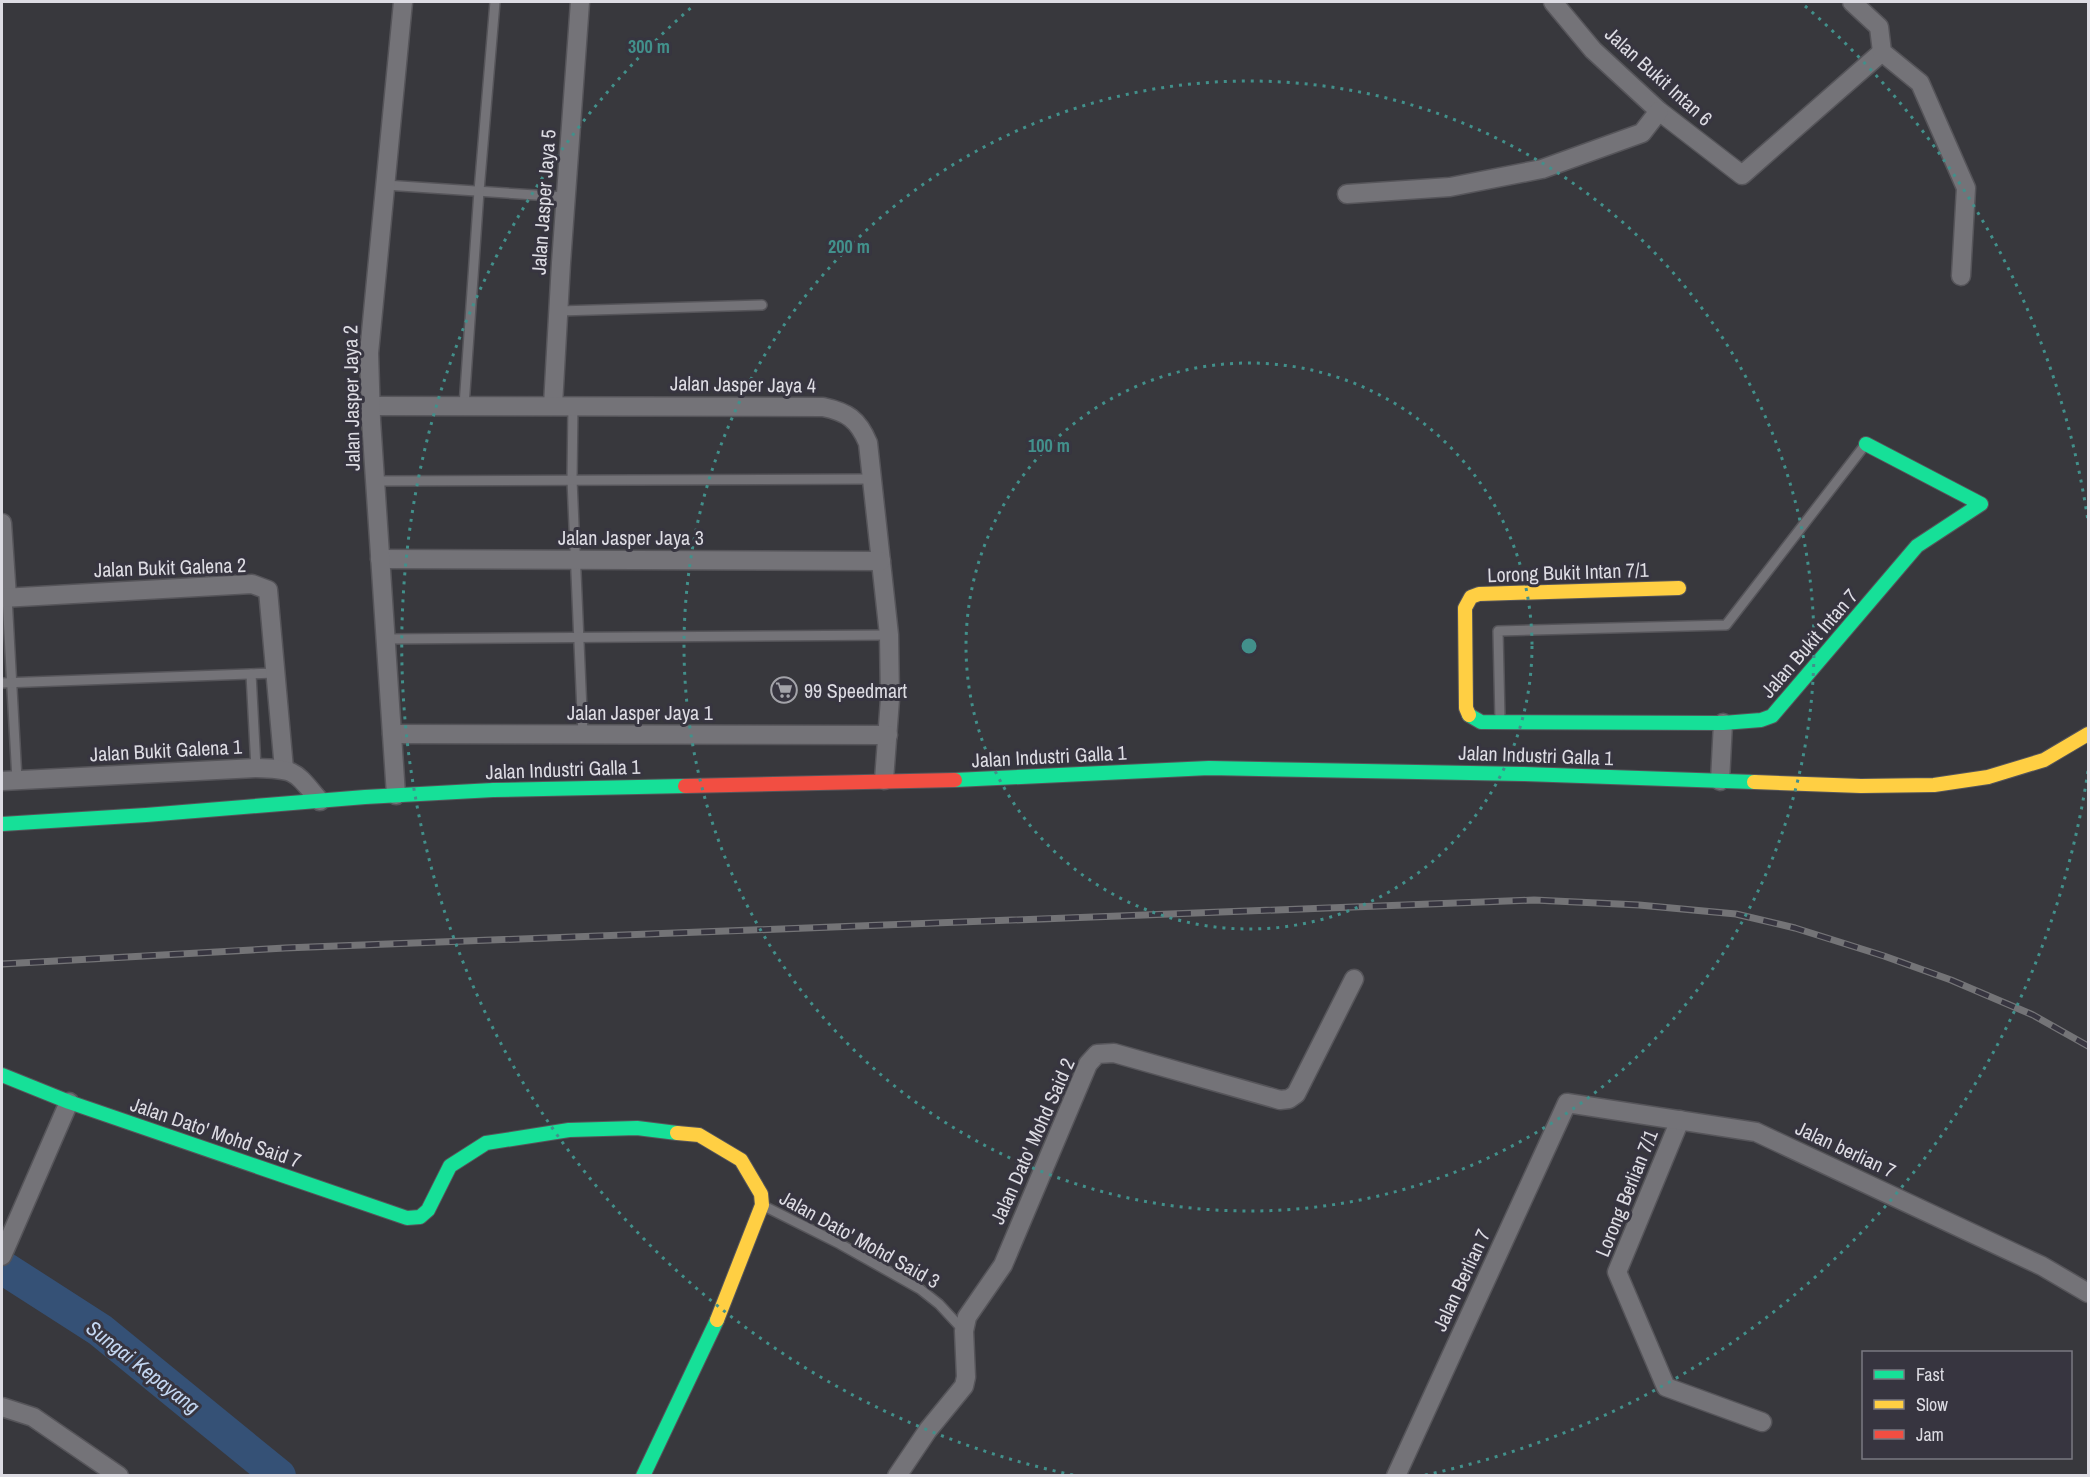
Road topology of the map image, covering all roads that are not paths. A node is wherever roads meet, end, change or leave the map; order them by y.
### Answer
1 (403, 2) edge
2 (495, 2) edge
3 (580, 2) edge
4 (1553, 2) edge
5 (1852, 2) edge
6 (1881, 52) junction
7 (1659, 111) junction
8 (385, 185) junction
9 (479, 191) junction
10 (1347, 194) dead end
11 (566, 198) junction
12 (1961, 276) dead end
13 (762, 305) dead end
14 (559, 311) junction
15 (553, 405) junction
16 (573, 405) junction
17 (370, 406) junction
18 (465, 406) junction
19 (1866, 444) joint
20 (871, 479) junction
21 (572, 480) junction
22 (375, 481) junction
23 (2, 523) edge
24 (380, 559) junction
25 (577, 560) junction
26 (881, 561) junction
27 (1679, 588) dead end
28 (4, 597) edge
29 (889, 635) junction
30 (579, 638) junction
31 (386, 639) junction
32 (276, 673) junction
33 (251, 674) junction
34 (6, 683) edge
35 (1469, 715) joint
36 (1500, 722) junction
37 (1723, 723) junction
38 (392, 734) junction
39 (2088, 734) edge
40 (583, 735) junction
41 (888, 735) junction
42 (256, 768) junction
43 (284, 769) junction
44 (884, 780) junction
45 (10, 781) edge
46 (1720, 781) junction
47 (396, 795) junction
48 (320, 801) junction
49 (2, 824) edge
50 (1354, 979) dead end
51 (2, 1075) edge
52 (69, 1101) junction
53 (1567, 1103) joint
54 (1680, 1120) junction
55 (762, 1205) junction
56 (2, 1256) edge
57 (2088, 1293) edge
58 (964, 1331) junction
59 (2, 1407) edge
60 (1762, 1422) dead end
61 (118, 1476) edge
62 (643, 1476) edge
63 (897, 1476) edge
64 (1395, 1476) edge

1 - 8 street, Jalan Jasper Jaya 2
2 - 9 lane
3 - 11 street, Jalan Jasper Jaya 5
4 - 7 street, Jalan Bukit Intan 6
5 - 6 street
6 - 7 street, Jalan Bukit Intan 6
6 - 12 street
7 - 10 street
8 - 9 lane
8 - 17 street, Jalan Jasper Jaya 2
9 - 11 lane
9 - 18 lane
11 - 14 street, Jalan Jasper Jaya 5
13 - 14 lane
14 - 15 street, Jalan Jasper Jaya 5
15 - 16 street, Jalan Jasper Jaya 4
15 - 18 street, Jalan Jasper Jaya 4
16 - 20 street, Jalan Jasper Jaya 4
16 - 21 lane
17 - 18 street, Jalan Jasper Jaya 4
17 - 22 street, Jalan Jasper Jaya 2
19 - 36 lane
19 - 37 street, Jalan Bukit Intan 7
20 - 21 lane
20 - 26 street, Jalan Jasper Jaya 4
21 - 22 lane
21 - 25 lane
22 - 24 street, Jalan Jasper Jaya 2
23 - 28 street
24 - 25 street, Jalan Jasper Jaya 3
24 - 31 street, Jalan Jasper Jaya 2
25 - 26 street, Jalan Jasper Jaya 3
25 - 30 lane
26 - 29 street, Jalan Jasper Jaya 4
27 - 35 street, Lorong Bukit Intan 7/1
28 - 32 street, Jalan Bukit Galena 2
28 - 34 lane
29 - 30 lane
29 - 41 street, Jalan Jasper Jaya 4
30 - 31 lane
30 - 40 lane
31 - 38 street, Jalan Jasper Jaya 2
32 - 33 lane
32 - 43 street, Jalan Bukit Galena 2
33 - 34 lane
33 - 42 lane
34 - 45 lane
35 - 36 street, Jalan Bukit Intan 7
36 - 37 street, Jalan Bukit Intan 7
37 - 46 street
38 - 40 street, Jalan Jasper Jaya 1
38 - 47 street, Jalan Jasper Jaya 2
39 - 46 street, Jalan Industri Galla 1
40 - 41 street, Jalan Jasper Jaya 1
41 - 44 street, Jalan Jasper Jaya 4
42 - 43 street, Jalan Bukit Galena 1
42 - 45 street, Jalan Bukit Galena 1
43 - 48 street
44 - 46 street, Jalan Industri Galla 1
44 - 47 street, Jalan Industri Galla 1
47 - 48 street, Jalan Industri Galla 1
48 - 49 street, Jalan Industri Galla 1
50 - 58 street, Jalan Dato' Mohd Said 2
51 - 52 street, Jalan Dato' Mohd Said 7
52 - 55 street, Jalan Dato' Mohd Said 7
52 - 56 street
53 - 54 street, Jalan berlian 7
53 - 64 street, Jalan Berlian 7
54 - 57 street, Jalan berlian 7
54 - 60 street, Lorong Berlian 7/1
55 - 58 lane, Jalan Dato' Mohd Said 3
55 - 62 street
58 - 63 street, Jalan Dato' Mohd Said 2
59 - 61 street

